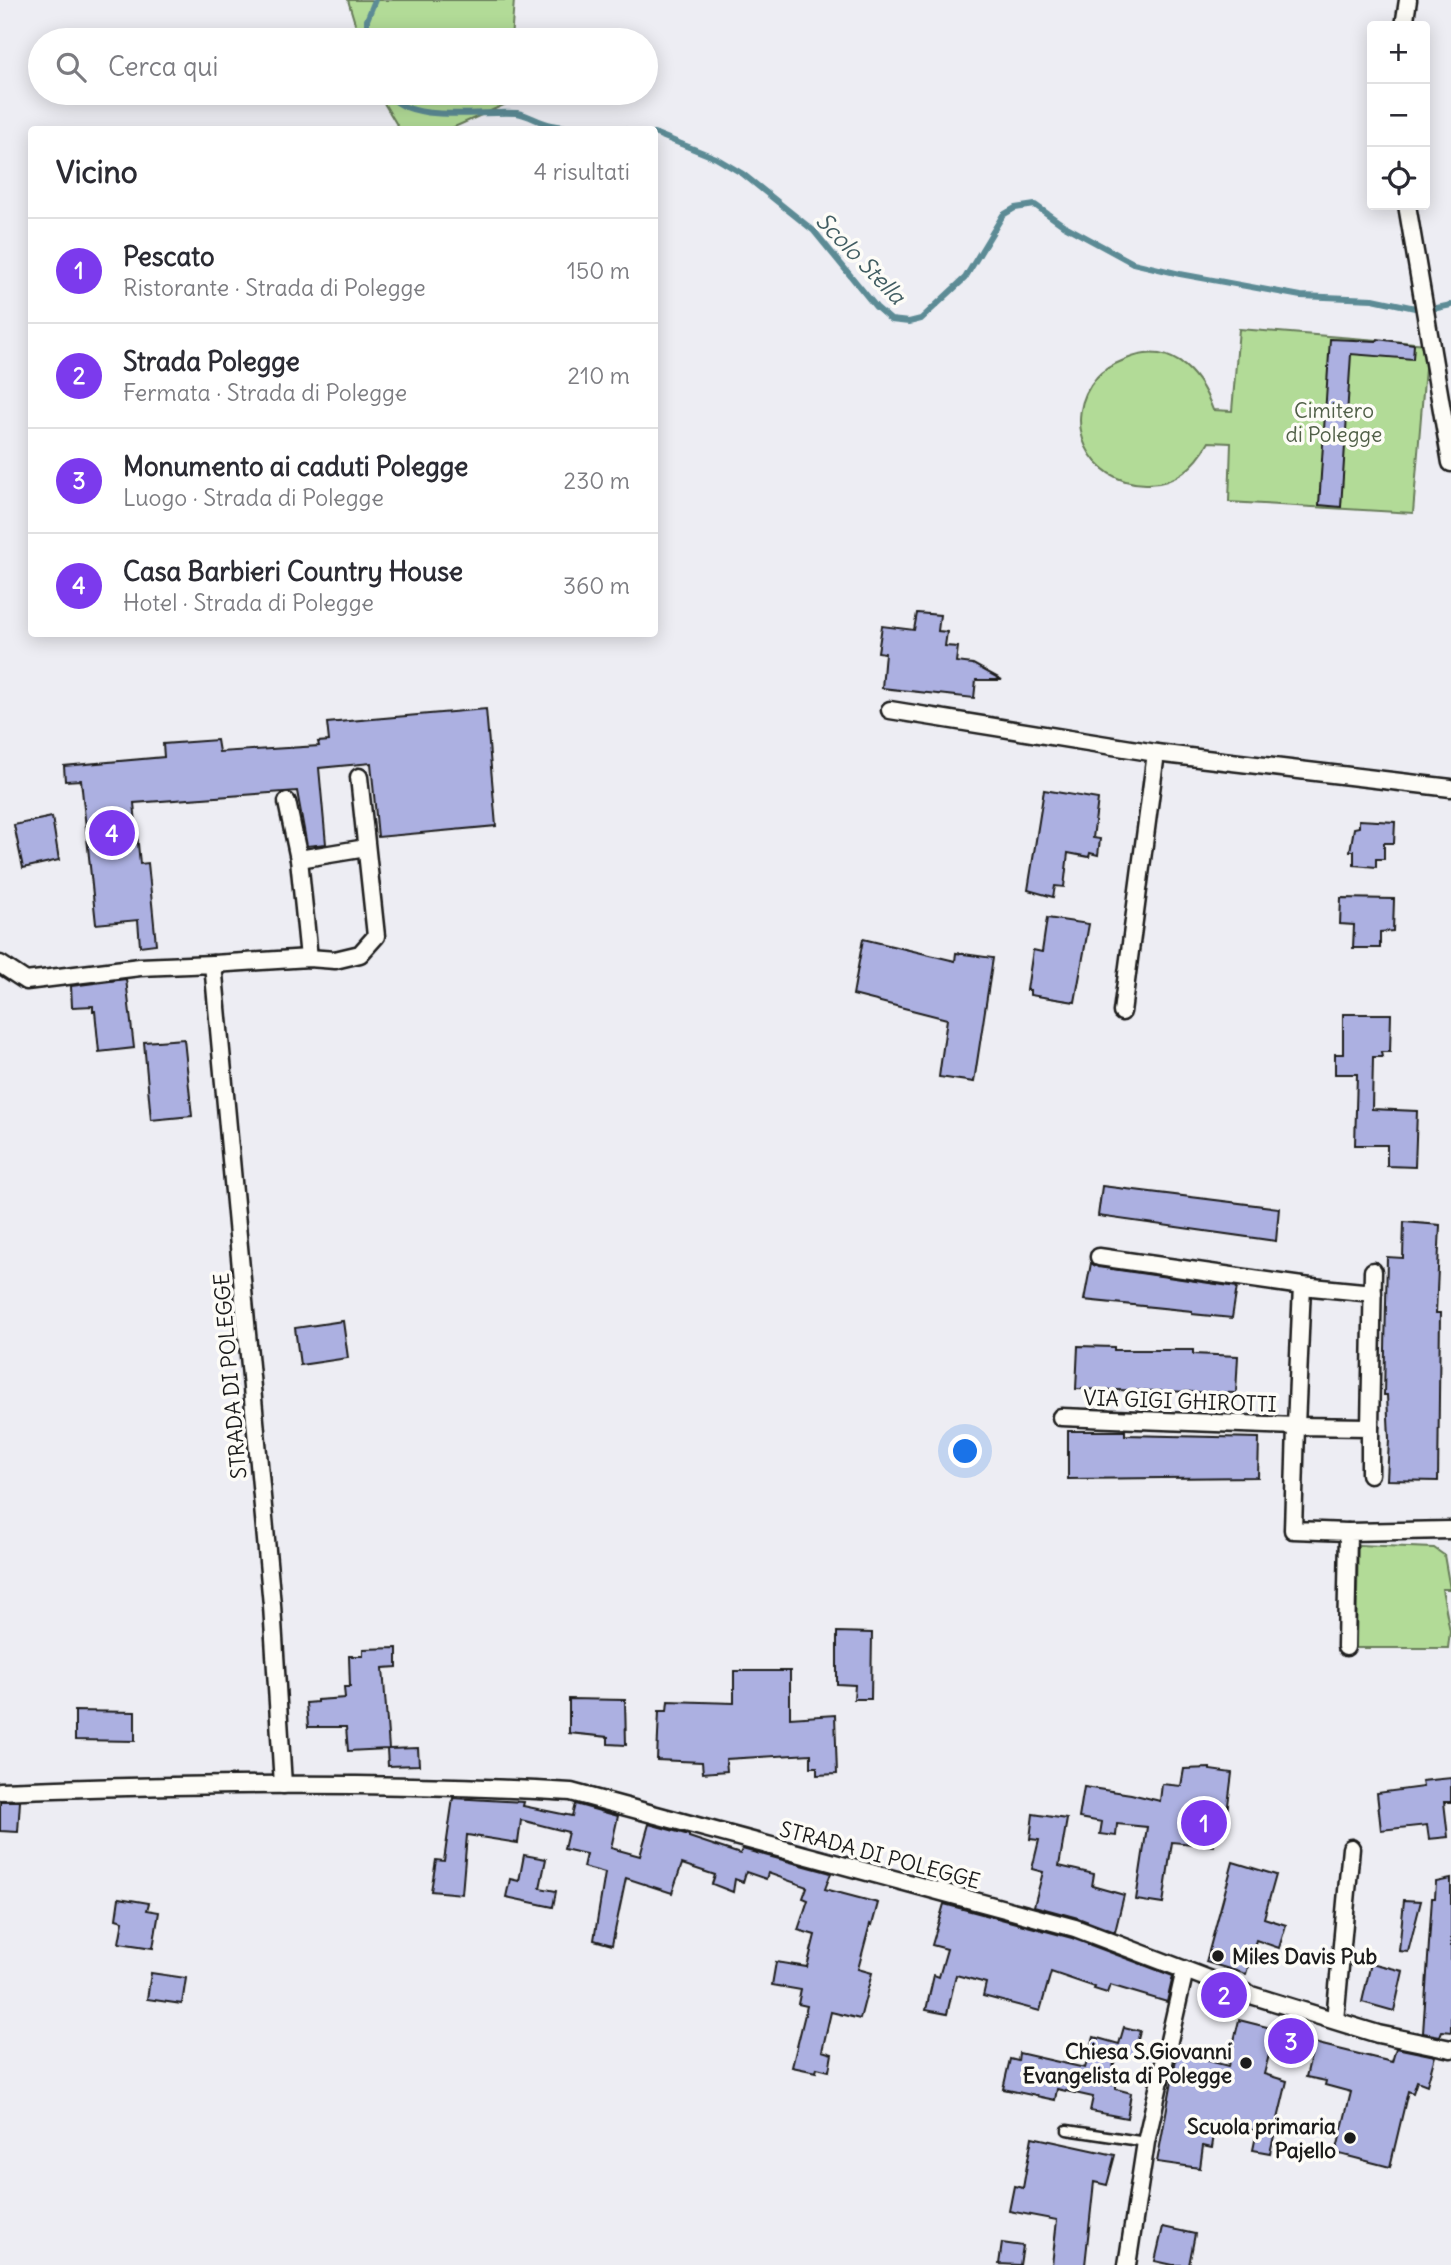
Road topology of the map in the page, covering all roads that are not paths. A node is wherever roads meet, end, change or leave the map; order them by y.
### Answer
1 (1408, 0) edge
2 (1405, 21) edge
3 (1408, 210) edge
4 (1451, 463) edge
5 (890, 710) dead end
6 (1156, 753) junction
7 (359, 778) dead end
8 (1451, 788) edge
9 (287, 802) dead end
10 (366, 848) junction
11 (299, 859) junction
12 (309, 958) junction
13 (0, 964) edge
14 (213, 964) junction
15 (1122, 1012) dead end
16 (1099, 1257) dead end
17 (1373, 1270) dead end
18 (1302, 1286) junction
19 (1373, 1293) junction
20 (1061, 1417) dead end
21 (1296, 1426) junction
22 (1370, 1427) junction
23 (1370, 1474) dead end
24 (1451, 1530) edge
25 (1348, 1532) junction
26 (1346, 1647) dead end
27 (283, 1785) junction
28 (0, 1791) edge
29 (1352, 1848) dead end
30 (1185, 1970) junction
31 (1335, 2020) junction
32 (1451, 2049) edge
33 (1068, 2130) dead end
34 (1146, 2143) junction
35 (1127, 2265) edge

1 - 2 street
3 - 4 street
5 - 6 street
6 - 8 street
6 - 15 street
7 - 10 street
9 - 11 street
10 - 11 street
10 - 12 street
11 - 12 street
12 - 14 street
13 - 14 street
14 - 27 street, STRADA DI POLEGGE
16 - 18 street
17 - 19 street
18 - 19 street
18 - 21 street, VIA GIGI GHIROTTI
19 - 22 street
20 - 21 street, VIA GIGI GHIROTTI
21 - 22 street, VIA GIGI GHIROTTI
21 - 25 street, VIA GIGI GHIROTTI
22 - 23 street
24 - 25 street, VIA GIGI GHIROTTI
25 - 26 street
27 - 28 street, STRADA DI POLEGGE
27 - 30 street, STRADA DI POLEGGE
29 - 31 street
30 - 31 street, STRADA DI POLEGGE
30 - 34 street
31 - 32 street, STRADA DI POLEGGE
33 - 34 lane
34 - 35 street

